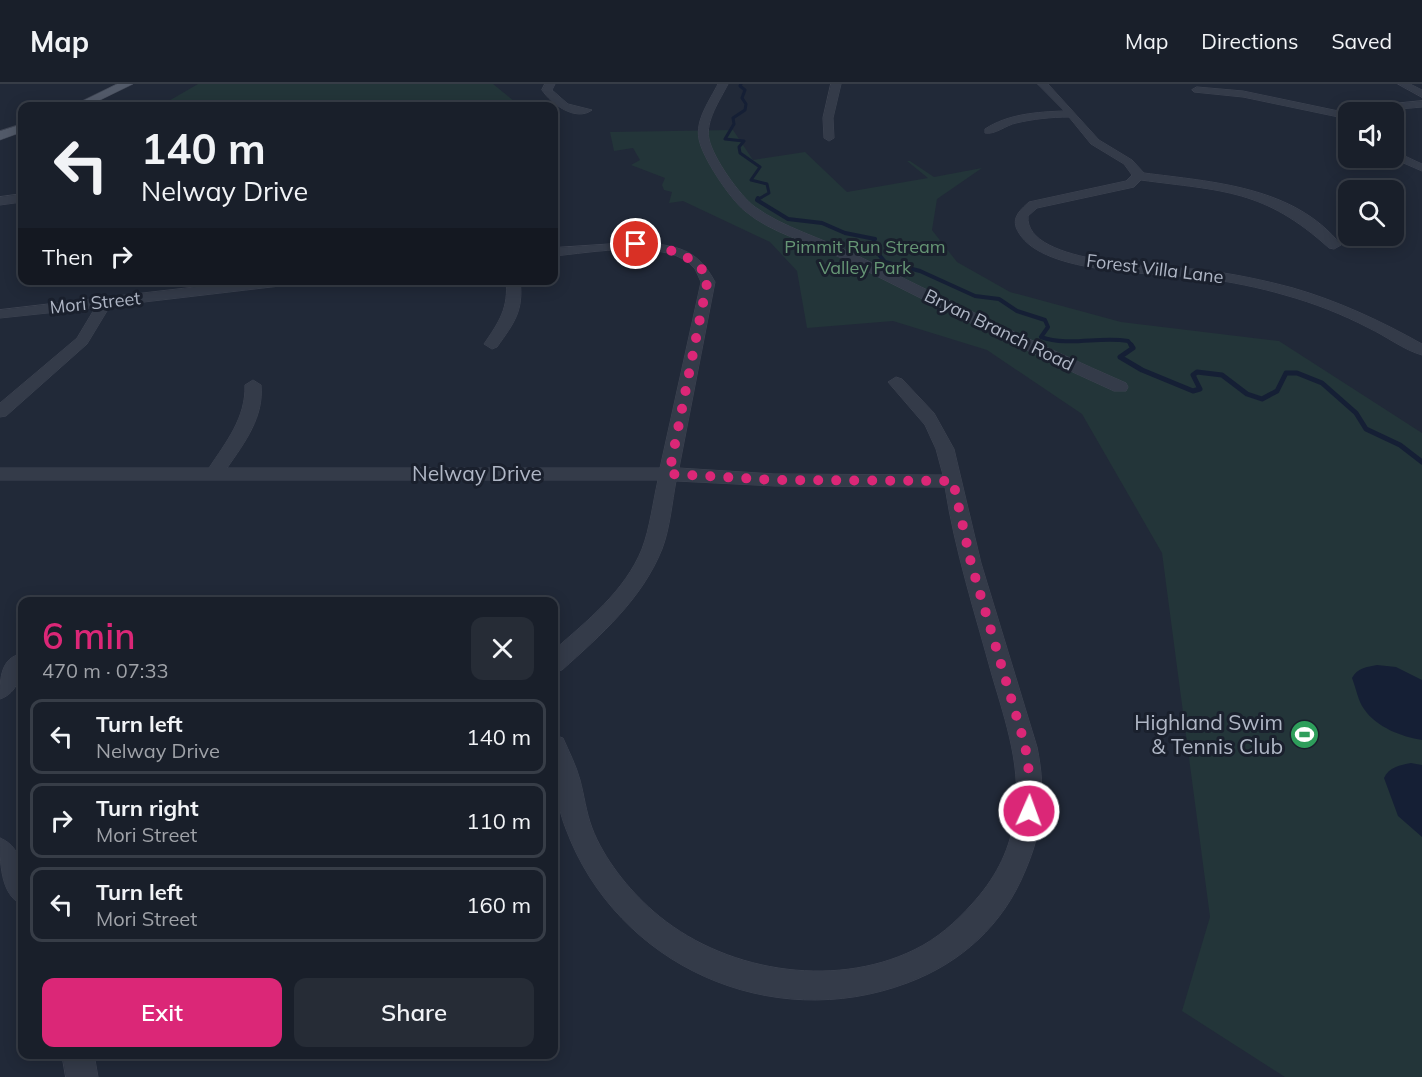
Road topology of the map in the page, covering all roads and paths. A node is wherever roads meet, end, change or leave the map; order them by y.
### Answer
1 (127, 84) edge
2 (550, 84) edge
3 (723, 84) edge
4 (836, 84) edge
5 (1043, 84) edge
6 (1403, 84) edge
7 (1197, 90) dead end
8 (1422, 94) edge
9 (87, 102) edge
10 (556, 102) edge
11 (558, 104) edge
12 (1422, 104) edge
13 (1404, 106) edge
14 (587, 110) dead end
15 (1072, 114) junction
16 (1338, 114) edge
17 (18, 129) edge
18 (989, 131) dead end
19 (0, 136) edge
20 (829, 138) dead end
21 (1404, 159) edge
22 (1422, 168) edge
23 (1138, 176) junction
24 (18, 199) edge
25 (0, 201) edge
26 (1334, 245) dead end
27 (558, 252) edge
28 (253, 285) edge
29 (514, 285) edge
30 (105, 302) junction
31 (0, 314) edge
32 (492, 344) dead end
33 (1422, 350) edge
34 (896, 382) dead end
35 (253, 385) dead end
36 (1120, 387) dead end
37 (0, 412) edge
38 (0, 474) edge
39 (214, 474) junction
40 (669, 474) junction
41 (953, 481) junction
42 (558, 659) edge
43 (13, 664) edge
44 (0, 689) edge
45 (558, 756) edge
46 (0, 851) edge
47 (18, 884) edge
48 (79, 1059) edge
49 (82, 1077) edge

1 - 9 main road
2 - 10 street
3 - 36 street, Bryan Branch Road
4 - 20 street
5 - 15 street
6 - 8 street
7 - 16 street
11 - 14 street
12 - 13 street
15 - 18 street
15 - 23 street
17 - 19 main road
21 - 22 street
23 - 26 street
23 - 33 street, Forest Villa Lane
24 - 25 street
27 - 40 street
28 - 30 street, Mori Street
29 - 32 street
30 - 31 street, Mori Street
30 - 37 street
34 - 41 street
35 - 39 street
38 - 39 street, Nelway Drive
39 - 40 street, Nelway Drive
40 - 41 street, Nelway Drive
40 - 42 street
41 - 45 street
43 - 44 street
46 - 47 street
48 - 49 street

